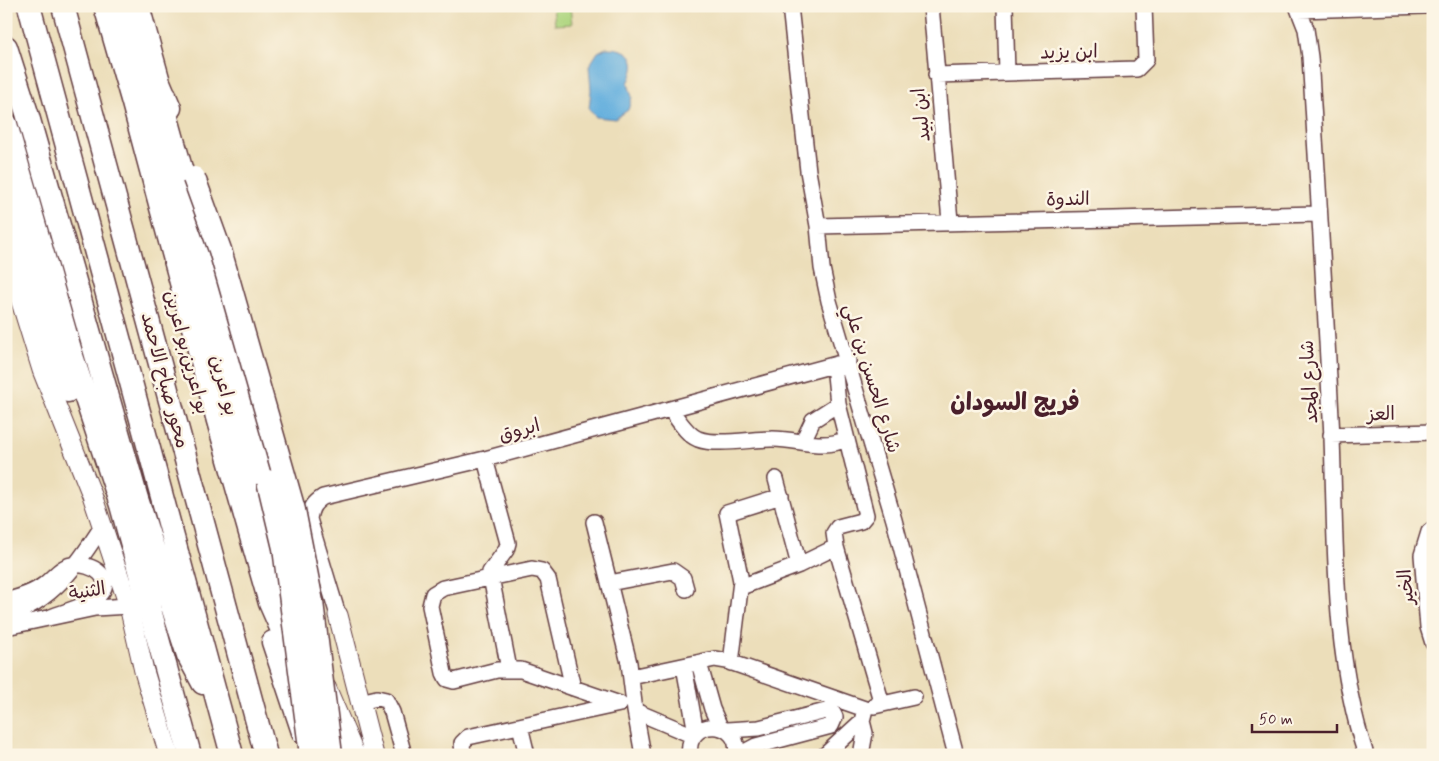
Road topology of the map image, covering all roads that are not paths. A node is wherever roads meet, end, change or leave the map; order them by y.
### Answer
1 (29, 6) edge
2 (63, 6) edge
3 (90, 6) edge
4 (105, 6) edge
5 (121, 6) edge
6 (138, 6) edge
7 (790, 6) edge
8 (931, 6) edge
9 (1005, 6) edge
10 (1144, 6) edge
11 (1425, 6) edge
12 (1370, 7) edge
13 (1298, 8) edge
14 (6, 47) edge
15 (1007, 73) junction
16 (936, 75) junction
17 (165, 95) junction
18 (6, 124) edge
19 (6, 194) edge
20 (1318, 214) junction
21 (950, 221) junction
22 (818, 226) junction
23 (6, 253) edge
24 (841, 363) junction
25 (838, 404) junction
26 (670, 409) junction
27 (1433, 432) edge
28 (1331, 435) junction
29 (846, 439) junction
30 (803, 441) junction
31 (485, 458) junction
32 (776, 479) dead end
33 (781, 496) junction
34 (594, 522) dead end
35 (103, 525) junction
36 (1433, 530) edge
37 (836, 548) junction
38 (133, 554) junction
39 (76, 564) junction
40 (799, 565) junction
41 (491, 578) junction
42 (609, 583) junction
43 (741, 587) junction
44 (686, 589) dead end
45 (6, 601) edge
46 (129, 606) junction
47 (338, 614) junction
48 (6, 615) edge
49 (51, 617) junction
50 (6, 627) edge
51 (299, 632) junction
52 (1433, 643) edge
53 (731, 663) junction
54 (691, 664) junction
55 (509, 669) junction
56 (631, 677) junction
57 (573, 688) junction
58 (939, 690) junction
59 (217, 699) junction
60 (360, 702) junction
61 (882, 704) junction
62 (629, 706) junction
63 (864, 715) junction
64 (835, 717) junction
65 (520, 726) junction
66 (723, 729) junction
67 (695, 735) junction
68 (168, 755) edge
69 (190, 755) edge
70 (232, 755) edge
71 (266, 755) edge
72 (311, 755) edge
73 (331, 755) edge
74 (335, 755) edge
75 (355, 755) edge
76 (374, 755) edge
77 (404, 755) edge
78 (463, 755) edge
79 (526, 755) edge
80 (643, 755) edge
81 (690, 755) edge
82 (737, 755) edge
83 (825, 755) edge
84 (862, 755) edge
85 (956, 755) edge
86 (1366, 755) edge

1 - 59 highway
2 - 71 highway, محور صباح الاحمد
3 - 72 highway, بو اعرين,بو اعرين, bridge
4 - 74 highway
5 - 51 main road, بو اعرين
6 - 17 highway
7 - 22 street, شارع الحسن بن علي
8 - 16 street, ابن لبيد
9 - 15 street
10 - 15 street, ابن يزيد
11 - 12 street
12 - 13 street
13 - 20 street, شارع المجد
14 - 59 highway
15 - 16 street, ابن يزيد
16 - 21 street, ابن لبيد
17 - 72 highway, bridge
17 - 73 highway, bridge
18 - 38 highway
19 - 38 highway
20 - 21 street, الندوة
20 - 28 street, شارع المجد
21 - 22 street, الندوة
22 - 24 street, شارع الحسن بن علي
23 - 35 main road
24 - 25 street
24 - 26 street, ابروق
24 - 58 street, شارع الحسن بن علي
25 - 29 street
25 - 30 street
26 - 30 street
26 - 31 street, ابروق
27 - 28 street, العز
28 - 86 street, شارع المجد
29 - 30 street
29 - 37 street
31 - 41 street
31 - 47 street, ابروق
32 - 33 street
33 - 40 street
33 - 43 street
34 - 42 street
35 - 39 street, الثنية
35 - 46 main road
36 - 52 street, الخير
37 - 40 street
37 - 61 street
38 - 69 highway
39 - 45 street, الثنية
39 - 48 street, الثنية
39 - 49 street, الثنية
40 - 43 street
41 - 55 street
41 - 55 street
41 - 57 street
42 - 44 street
42 - 56 street
43 - 53 street
46 - 49 street, الثنية
46 - 68 main road
47 - 51 main road
47 - 60 main road
49 - 50 street, الثنية
51 - 75 main road, بو اعرين
53 - 54 street
53 - 63 street
54 - 56 street
54 - 66 street
54 - 67 street
55 - 57 street
56 - 62 street
57 - 62 street
58 - 61 street
58 - 85 street, شارع الحسن بن علي
59 - 70 highway
60 - 76 main road
60 - 77 street
61 - 63 street
62 - 65 street
62 - 67 street
62 - 80 street
63 - 64 street
63 - 83 street
63 - 84 street
64 - 66 street
64 - 82 street
65 - 78 street
65 - 79 street
66 - 67 street
66 - 82 street
67 - 81 street

